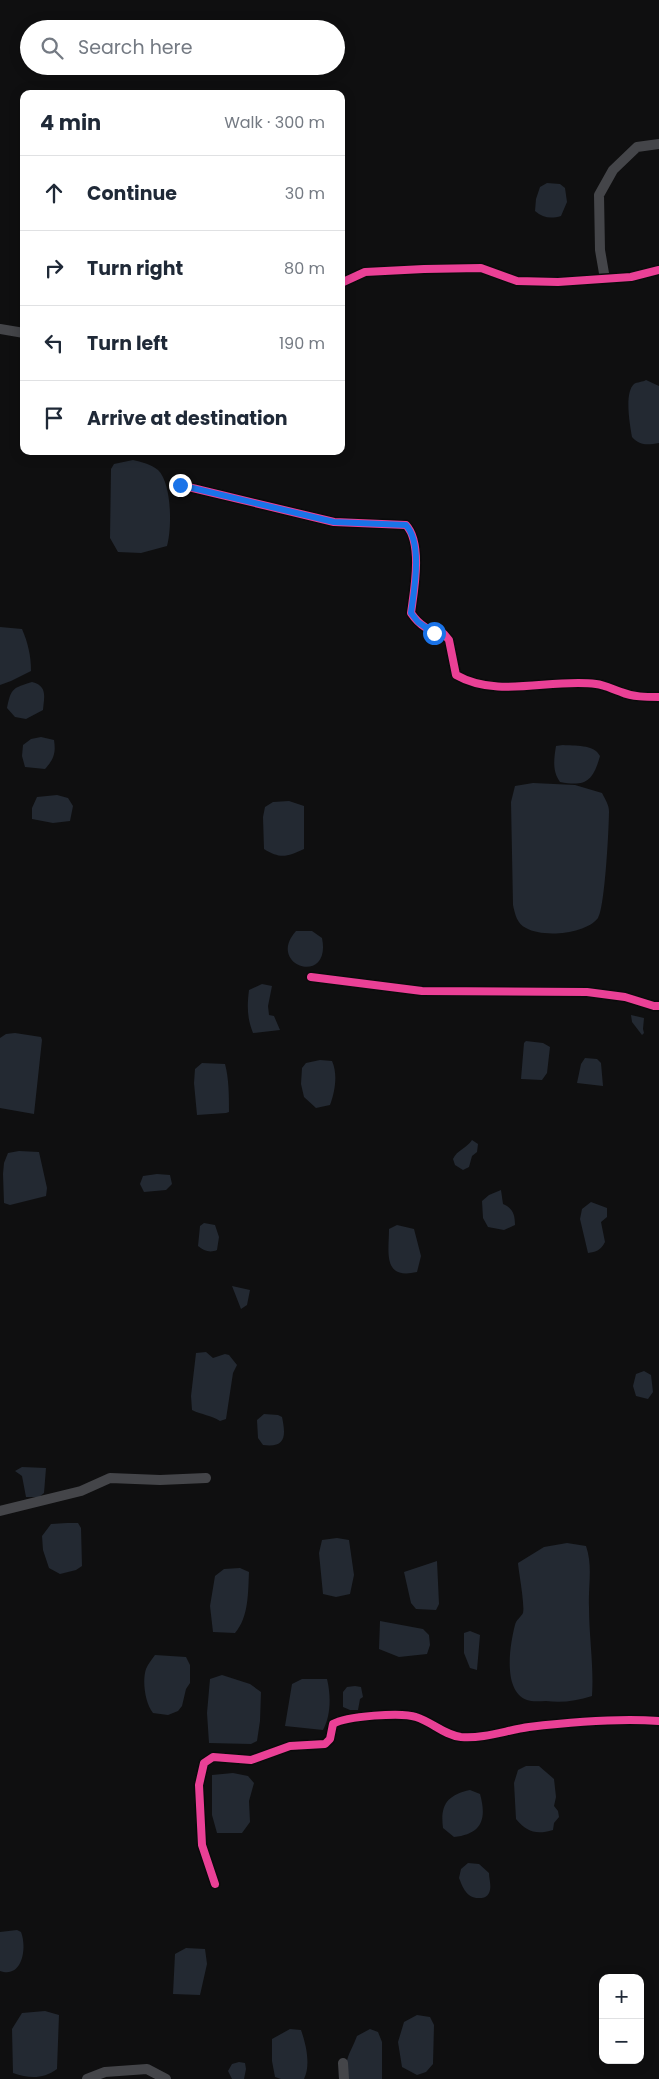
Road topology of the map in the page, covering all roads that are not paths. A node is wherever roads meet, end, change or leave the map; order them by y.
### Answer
1 (659, 144) edge
2 (659, 270) edge
3 (605, 279) junction
4 (345, 280) edge
5 (0, 329) edge
6 (20, 332) edge
7 (180, 485) dead end
8 (659, 697) edge
9 (310, 977) dead end
10 (659, 1006) edge
11 (206, 1478) dead end
12 (0, 1511) edge
13 (659, 1721) edge
14 (215, 1884) dead end
15 (343, 2063) dead end
16 (87, 2079) edge
17 (166, 2079) edge
18 (344, 2079) edge

1 - 3 street
2 - 3 street
3 - 4 street
5 - 6 street
7 - 8 street
9 - 10 street
11 - 12 street
13 - 14 street
15 - 18 street
16 - 17 street

